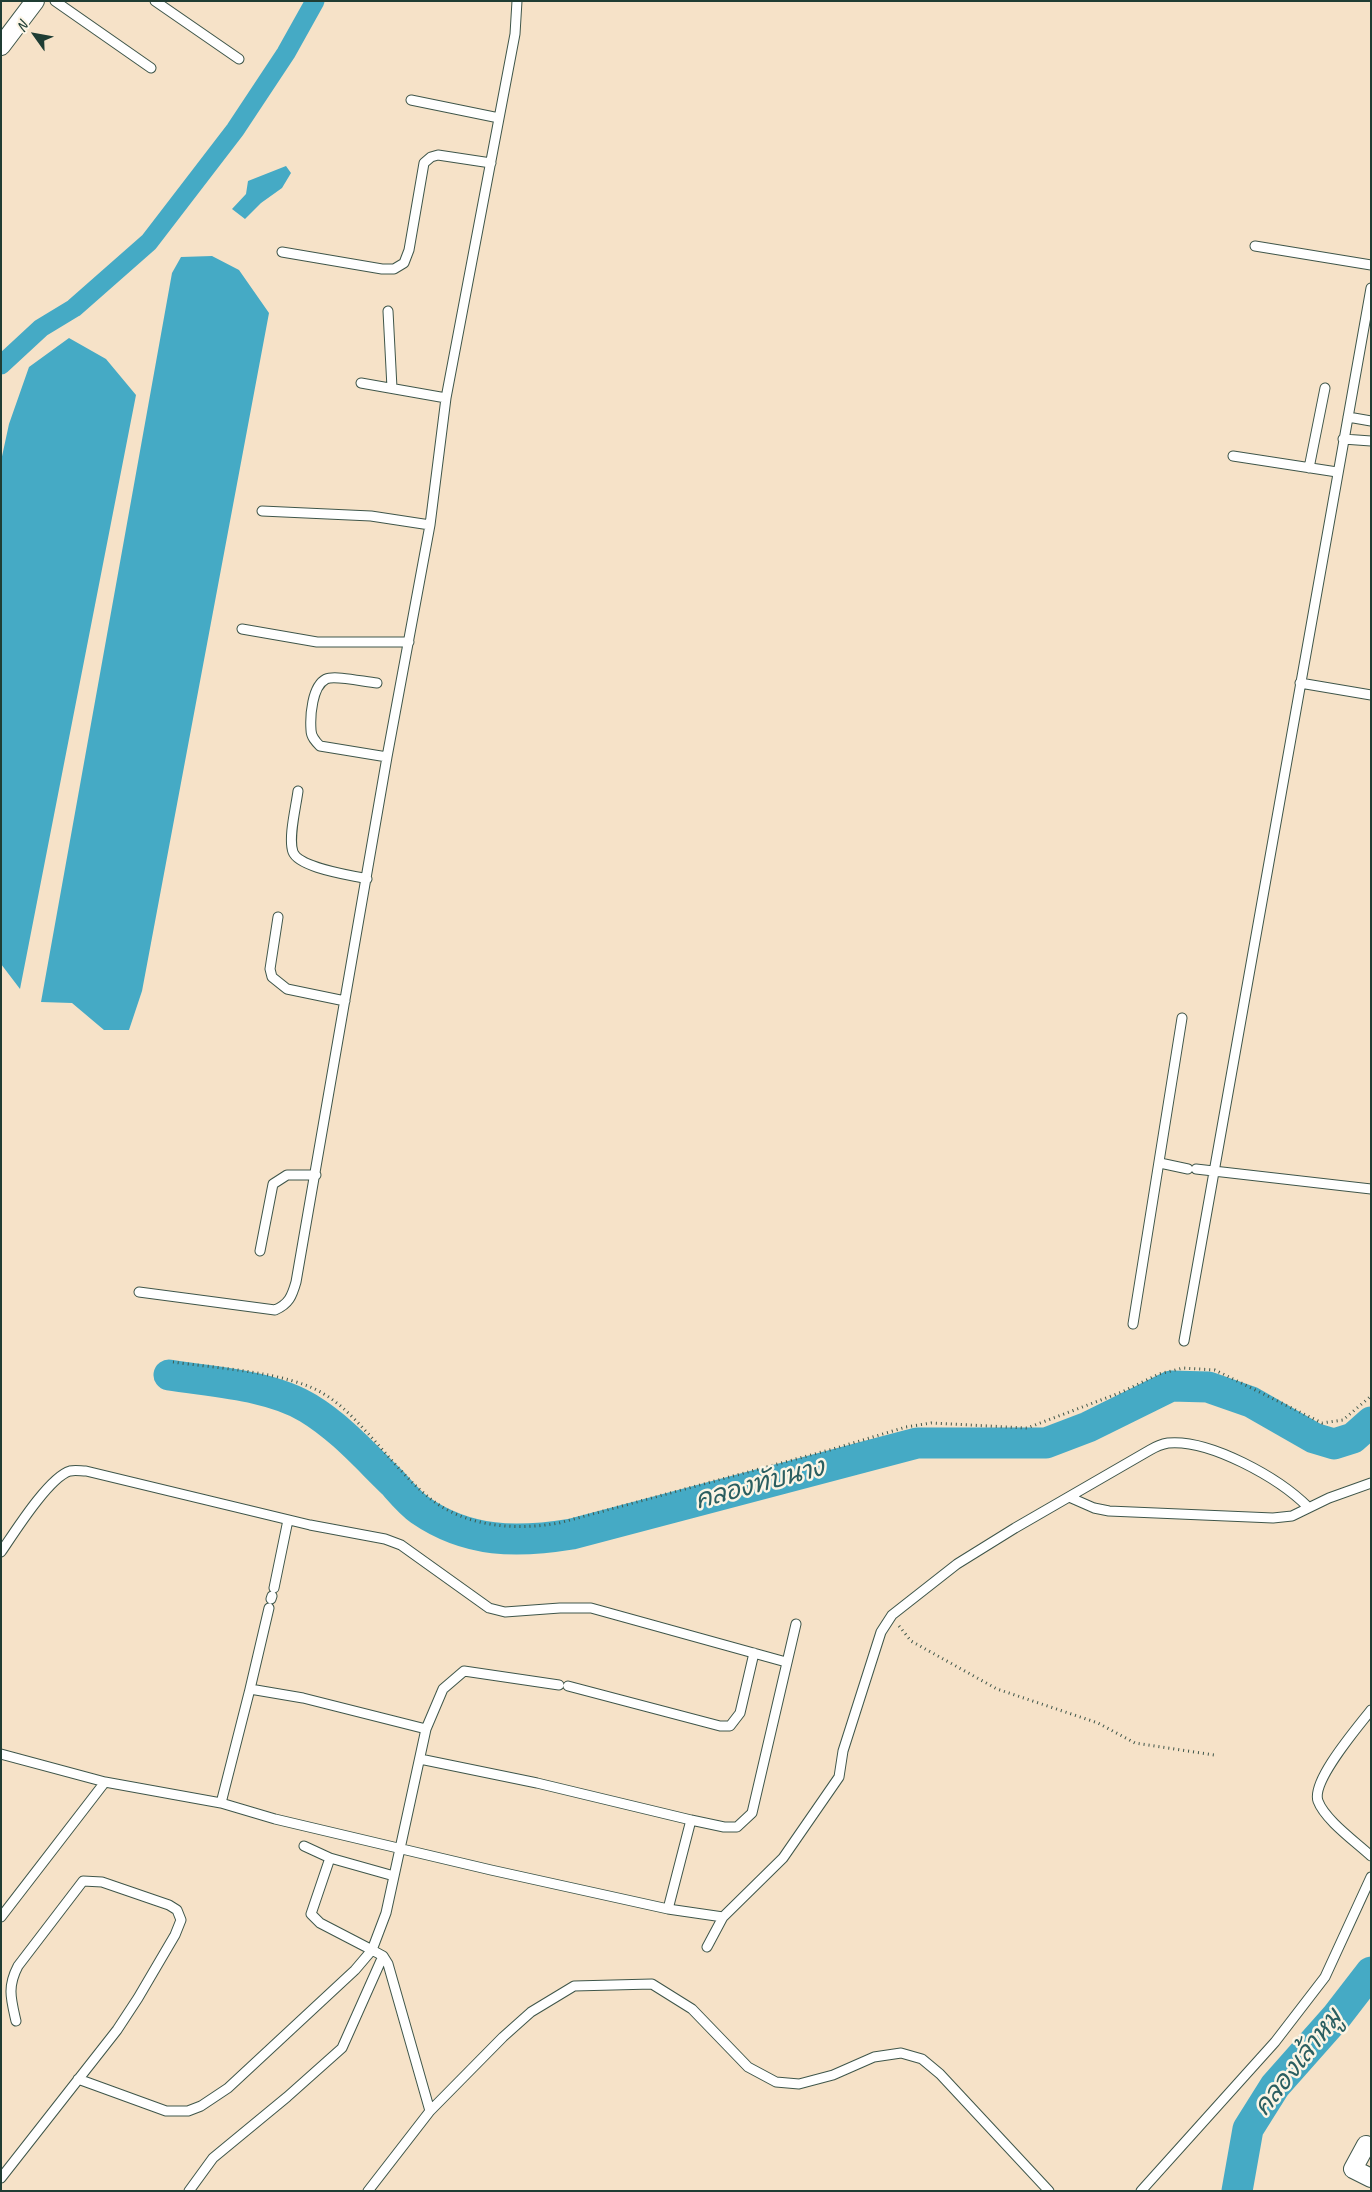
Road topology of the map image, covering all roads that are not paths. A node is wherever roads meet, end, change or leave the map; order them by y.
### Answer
1 (34, 1) edge
2 (55, 1) edge
3 (155, 1) edge
4 (517, 1) edge
5 (1, 46) edge
6 (238, 59) dead end
7 (151, 68) dead end
8 (411, 100) dead end
9 (499, 118) junction
10 (491, 163) junction
11 (1255, 246) dead end
12 (282, 252) dead end
13 (1371, 265) edge
14 (1371, 288) edge
15 (1369, 303) edge
16 (388, 311) dead end
17 (361, 383) dead end
18 (392, 388) junction
19 (1324, 388) dead end
20 (446, 398) junction
21 (1348, 416) junction
22 (1371, 421) edge
23 (1343, 439) junction
24 (1371, 441) edge
25 (1233, 456) dead end
26 (1309, 468) junction
27 (1337, 472) junction
28 (262, 511) dead end
29 (430, 525) junction
30 (242, 629) dead end
31 (409, 642) junction
32 (377, 683) dead end
33 (1300, 683) junction
34 (1371, 695) edge
35 (387, 757) junction
36 (298, 791) dead end
37 (367, 879) junction
38 (278, 917) dead end
39 (345, 1001) junction
40 (1182, 1018) dead end
41 (1160, 1163) junction
42 (1213, 1173) junction
43 (316, 1175) junction
44 (1371, 1189) edge
45 (260, 1251) dead end
46 (139, 1292) dead end
47 (1133, 1324) dead end
48 (1184, 1341) dead end
49 (1371, 1484) edge
50 (1069, 1496) junction
51 (1308, 1507) junction
52 (288, 1520) junction
53 (1, 1552) edge
54 (796, 1624) dead end
55 (754, 1653) junction
56 (786, 1662) junction
57 (250, 1689) junction
58 (1371, 1710) edge
59 (426, 1729) junction
60 (1, 1754) edge
61 (420, 1759) junction
62 (105, 1782) junction
63 (221, 1803) junction
64 (691, 1820) junction
65 (304, 1846) dead end
66 (401, 1848) junction
67 (1371, 1856) edge
68 (330, 1858) junction
69 (394, 1876) junction
70 (1371, 1877) edge
71 (668, 1909) junction
72 (1, 1917) edge
73 (723, 1917) junction
74 (707, 1947) dead end
75 (372, 1950) junction
76 (382, 1956) junction
77 (16, 2021) dead end
78 (78, 2079) junction
79 (430, 2111) junction
80 (1366, 2145) dead end
81 (1, 2178) edge
82 (1371, 2178) edge
83 (188, 2191) edge
84 (368, 2191) edge
85 (1049, 2191) edge
86 (1141, 2191) edge

1 - 5 street
2 - 7 lane
3 - 6 lane
4 - 9 lane
8 - 9 lane
9 - 10 lane
10 - 12 lane
10 - 20 lane
11 - 13 lane
14 - 15 lane
15 - 21 lane
16 - 18 lane
17 - 18 lane
18 - 20 lane
19 - 26 lane
20 - 29 lane
21 - 22 lane
21 - 23 lane
23 - 24 lane
23 - 27 lane
25 - 26 lane
26 - 27 lane
27 - 33 lane
28 - 29 lane
29 - 31 lane
30 - 31 lane
31 - 35 lane
32 - 35 lane
33 - 34 lane
33 - 42 lane
35 - 37 lane
36 - 37 lane
37 - 39 lane
38 - 39 lane
39 - 43 lane
40 - 41 lane
41 - 42 lane
41 - 47 lane
42 - 44 lane
42 - 48 lane
43 - 45 lane
43 - 46 lane
49 - 51 lane
50 - 51 lane
50 - 51 lane
50 - 73 lane
52 - 53 lane
52 - 55 lane
52 - 57 lane
54 - 56 lane
55 - 56 lane
55 - 59 lane
56 - 64 lane
57 - 59 lane
57 - 63 lane
58 - 67 lane
59 - 61 lane
60 - 62 lane
61 - 64 lane
61 - 66 lane
62 - 63 lane
62 - 72 lane
63 - 66 lane
64 - 71 lane
65 - 68 lane
66 - 69 lane
66 - 71 lane
68 - 69 lane
68 - 75 lane
69 - 75 lane
70 - 86 lane
71 - 73 lane
73 - 74 lane
75 - 76 lane
75 - 78 lane
76 - 79 lane
76 - 83 lane
77 - 78 lane
78 - 81 lane
79 - 84 lane
79 - 85 lane
80 - 82 street

